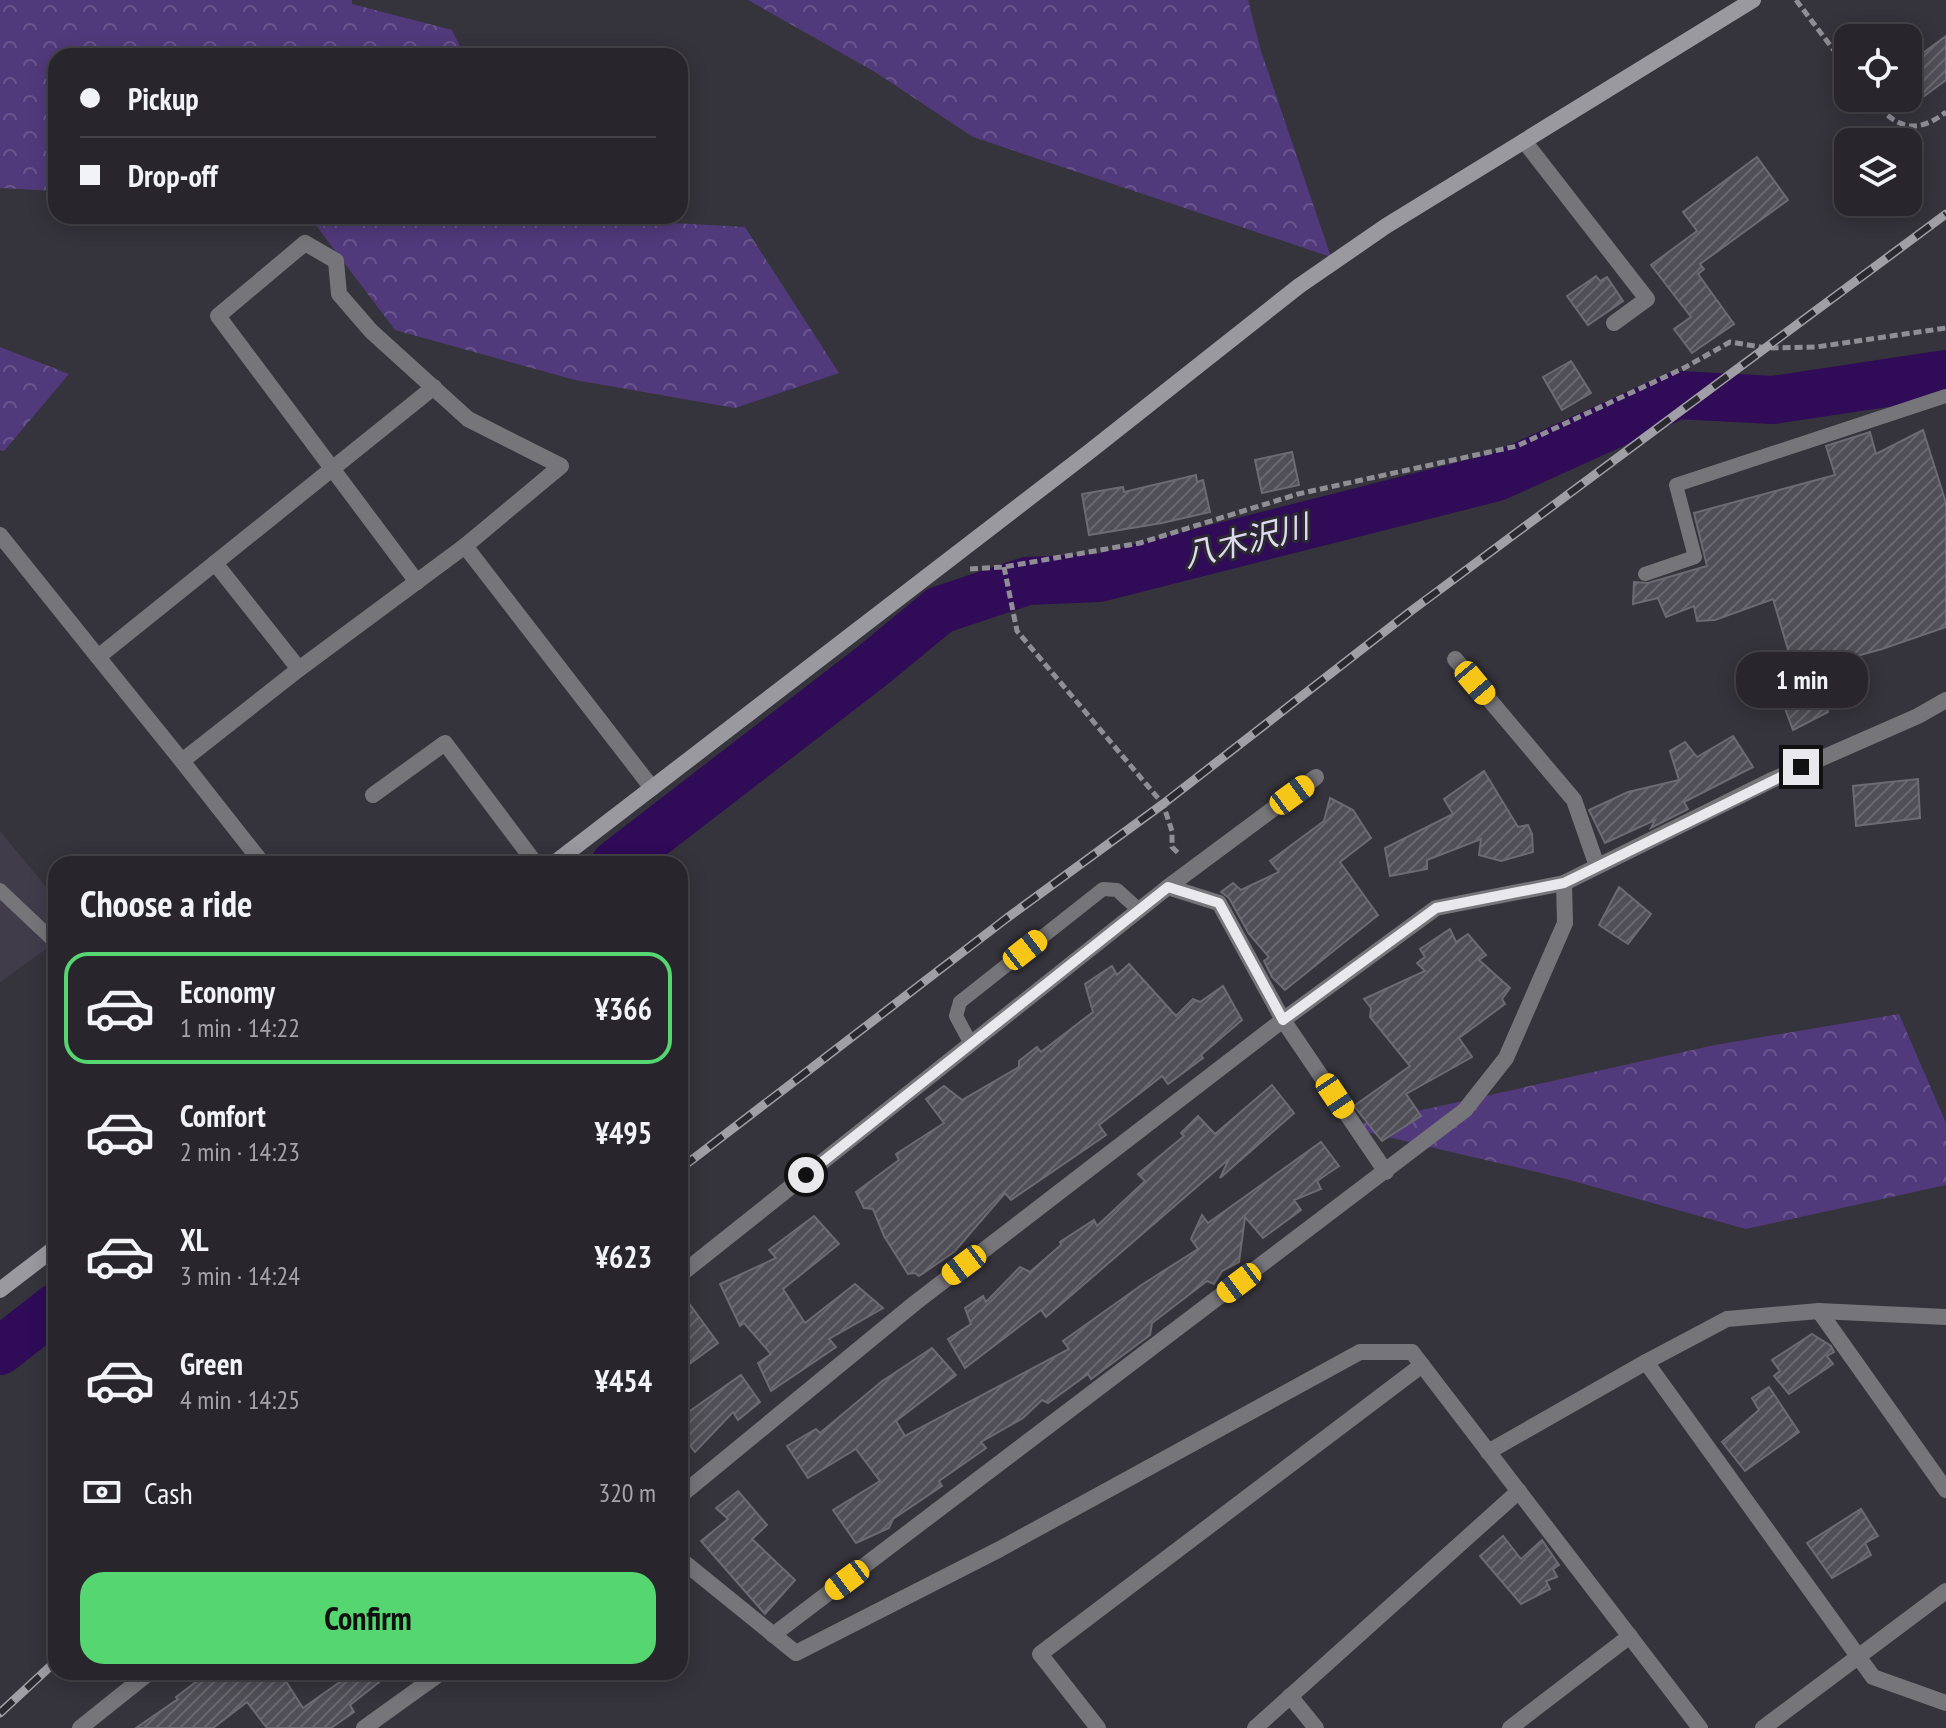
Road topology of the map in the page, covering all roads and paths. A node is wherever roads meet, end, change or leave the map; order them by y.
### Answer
1 (1753, 0) edge
2 (1796, 0) edge
3 (1834, 50) edge
4 (1884, 112) edge
5 (1946, 112) edge
6 (1524, 141) junction
7 (1614, 323) dead end
8 (1946, 328) edge
9 (434, 387) junction
10 (1946, 396) edge
11 (332, 468) junction
12 (0, 535) edge
13 (465, 546) junction
14 (946, 562) junction
15 (215, 563) junction
16 (1004, 567) junction
17 (1645, 574) dead end
18 (417, 582) junction
19 (98, 657) junction
20 (1455, 659) dead end
21 (299, 669) junction
22 (1946, 700) edge
23 (182, 761) junction
24 (1316, 777) dead end
25 (652, 788) junction
26 (373, 795) dead end
27 (257, 856) edge
28 (530, 856) edge
29 (563, 856) edge
30 (1597, 866) junction
31 (1194, 868) junction
32 (1564, 883) junction
33 (1168, 887) junction
34 (0, 890) edge
35 (1139, 910) junction
36 (48, 935) edge
37 (1283, 1020) junction
38 (971, 1044) junction
39 (1386, 1172) junction
40 (48, 1253) edge
41 (688, 1269) edge
42 (0, 1290) edge
43 (1819, 1311) junction
44 (1946, 1317) edge
45 (1646, 1362) junction
46 (1422, 1365) junction
47 (1488, 1452) junction
48 (688, 1489) edge
49 (1946, 1490) edge
50 (1519, 1491) junction
51 (688, 1566) edge
52 (1946, 1591) edge
53 (773, 1635) junction
54 (1630, 1636) junction
55 (1858, 1656) junction
56 (140, 1680) edge
57 (431, 1680) edge
58 (1290, 1696) junction
59 (1946, 1703) edge
60 (80, 1728) edge
61 (364, 1728) edge
62 (1098, 1728) edge
63 (1255, 1728) edge
64 (1316, 1728) edge
65 (1510, 1728) edge
66 (1700, 1728) edge
67 (1763, 1728) edge

1 - 6 street
2 - 3 path
4 - 5 path
6 - 7 street
6 - 14 street
8 - 16 path
9 - 11 street
9 - 11 street
9 - 13 street
10 - 17 lane
11 - 15 street
11 - 18 street
12 - 19 street
13 - 18 street
13 - 25 street
14 - 16 path
14 - 25 street
15 - 19 street
15 - 21 street
16 - 31 path
18 - 21 street
19 - 23 street
20 - 30 street
21 - 23 street
22 - 30 street
23 - 27 street
24 - 31 street
25 - 29 street
26 - 28 street
30 - 32 street
31 - 33 street
32 - 37 street
32 - 39 street
33 - 35 street
33 - 37 street
34 - 36 lane
35 - 38 street
35 - 38 lane
37 - 39 street
37 - 48 street
38 - 41 street
39 - 53 street
40 - 42 street
43 - 44 street
43 - 45 street
43 - 49 street
45 - 47 street
45 - 55 street
46 - 47 street
46 - 53 street
46 - 62 street
47 - 50 street
50 - 54 street
50 - 58 street
51 - 53 street
52 - 55 street
54 - 65 street
54 - 66 street
55 - 59 street
55 - 67 street
56 - 60 street
57 - 61 street
58 - 63 street
58 - 64 street

